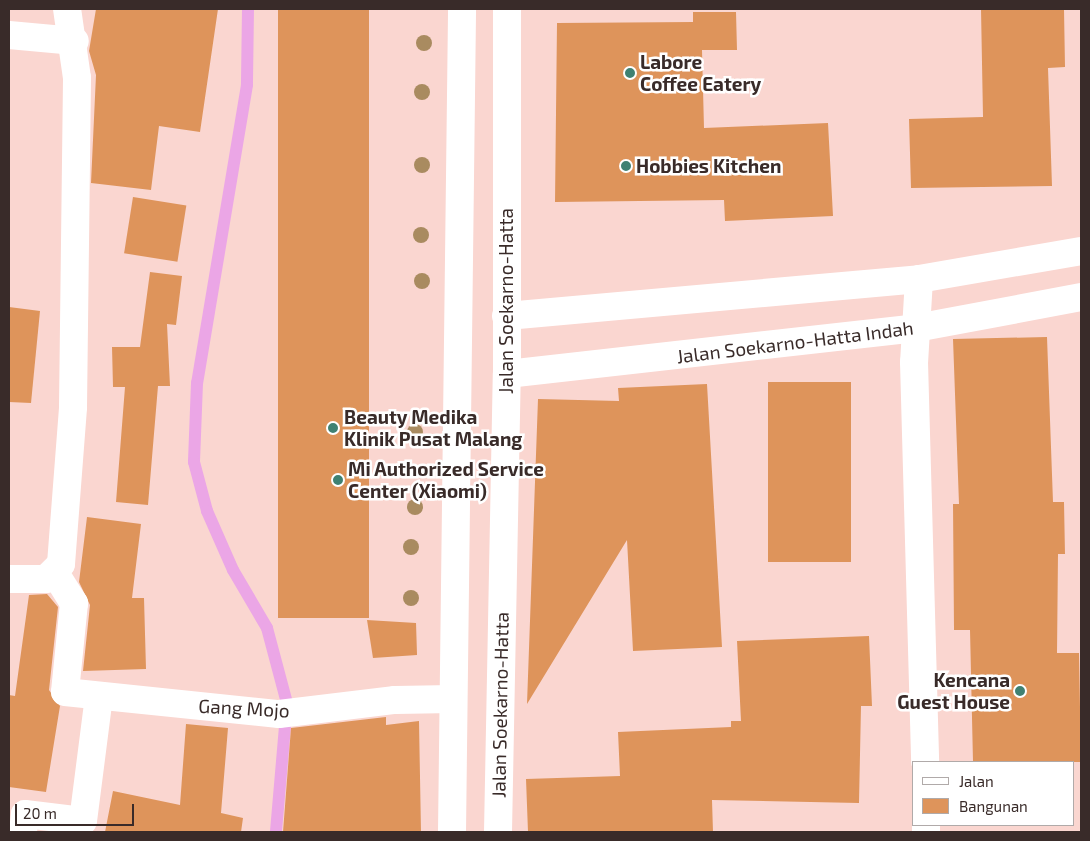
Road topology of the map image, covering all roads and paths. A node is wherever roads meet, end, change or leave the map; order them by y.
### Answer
1 (67, 9) edge
2 (462, 9) edge
3 (507, 9) edge
4 (9, 35) edge
5 (74, 41) junction
6 (1081, 251) edge
7 (919, 279) junction
8 (1081, 297) edge
9 (506, 316) junction
10 (916, 328) junction
11 (507, 374) junction
12 (55, 572) junction
13 (9, 579) edge
14 (98, 696) junction
15 (453, 699) junction
16 (925, 761) edge
17 (23, 832) edge
18 (452, 832) edge
19 (498, 832) edge

1 - 5 street
2 - 15 street
3 - 9 street, Jalan Soekarno-Hatta
4 - 5 street
5 - 12 street
6 - 7 street
7 - 9 street
7 - 10 street
8 - 10 street, Jalan Soekarno-Hatta Indah
9 - 11 street, Jalan Soekarno-Hatta
10 - 11 street, Jalan Soekarno-Hatta Indah
10 - 16 street
11 - 19 street, Jalan Soekarno-Hatta
12 - 13 street
12 - 14 street, Gang Mojo
14 - 15 street, Gang Mojo
14 - 17 street
15 - 18 street

